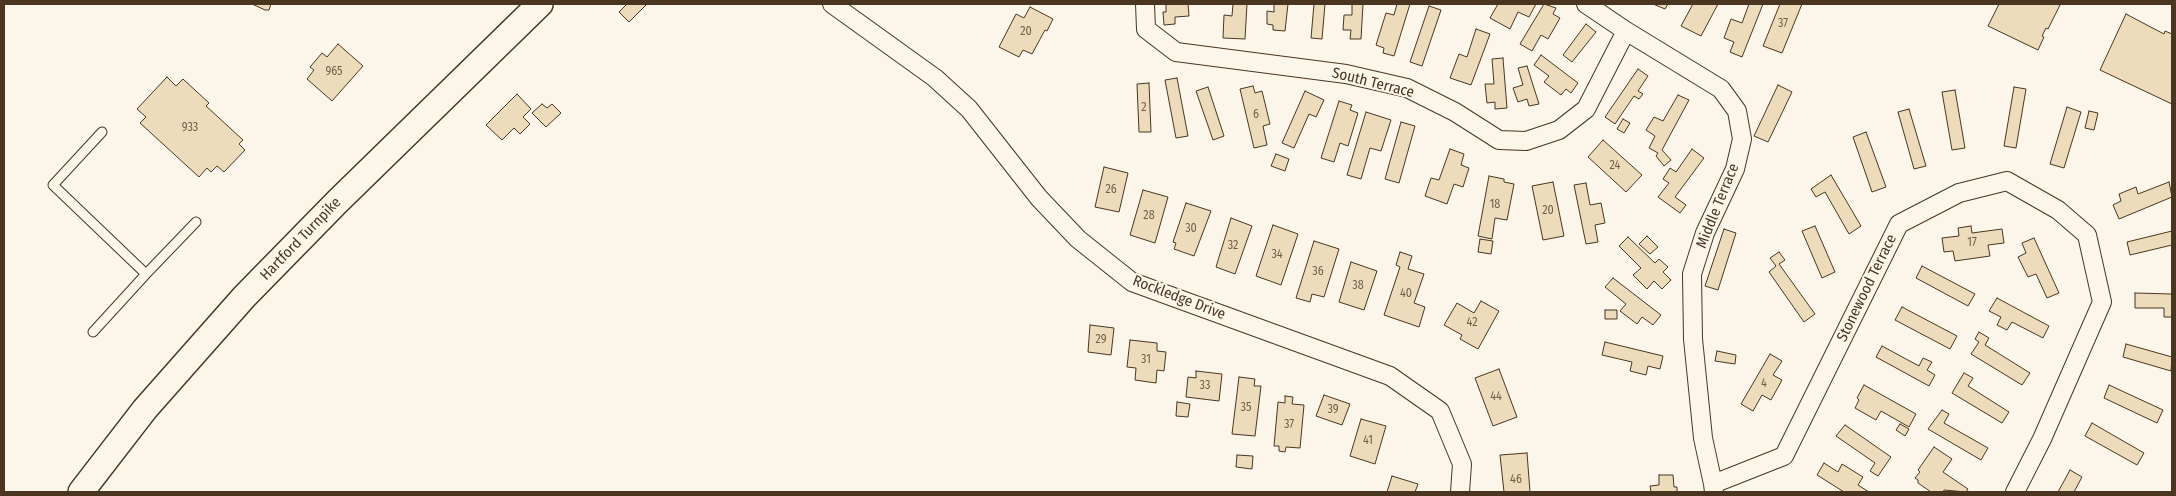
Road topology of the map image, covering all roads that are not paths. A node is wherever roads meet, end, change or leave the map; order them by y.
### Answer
1 (540, 4) edge
2 (832, 4) edge
3 (1145, 4) edge
4 (1586, 4) edge
5 (1626, 31) junction
6 (102, 132) dead end
7 (196, 222) dead end
8 (146, 274) junction
9 (93, 332) dead end
10 (1693, 339) joint
11 (1713, 488) edge
12 (81, 492) edge
13 (1460, 492) edge
14 (2014, 492) edge

1 - 12 main road, Hartford Turnpike
2 - 13 street, Rockledge Drive
3 - 5 street, South Terrace
4 - 5 street, Middle Terrace
5 - 10 street, Middle Terrace
6 - 8 lane
7 - 8 lane
8 - 9 lane
10 - 11 street, Stonewood Terrace
11 - 14 street, Stonewood Terrace

